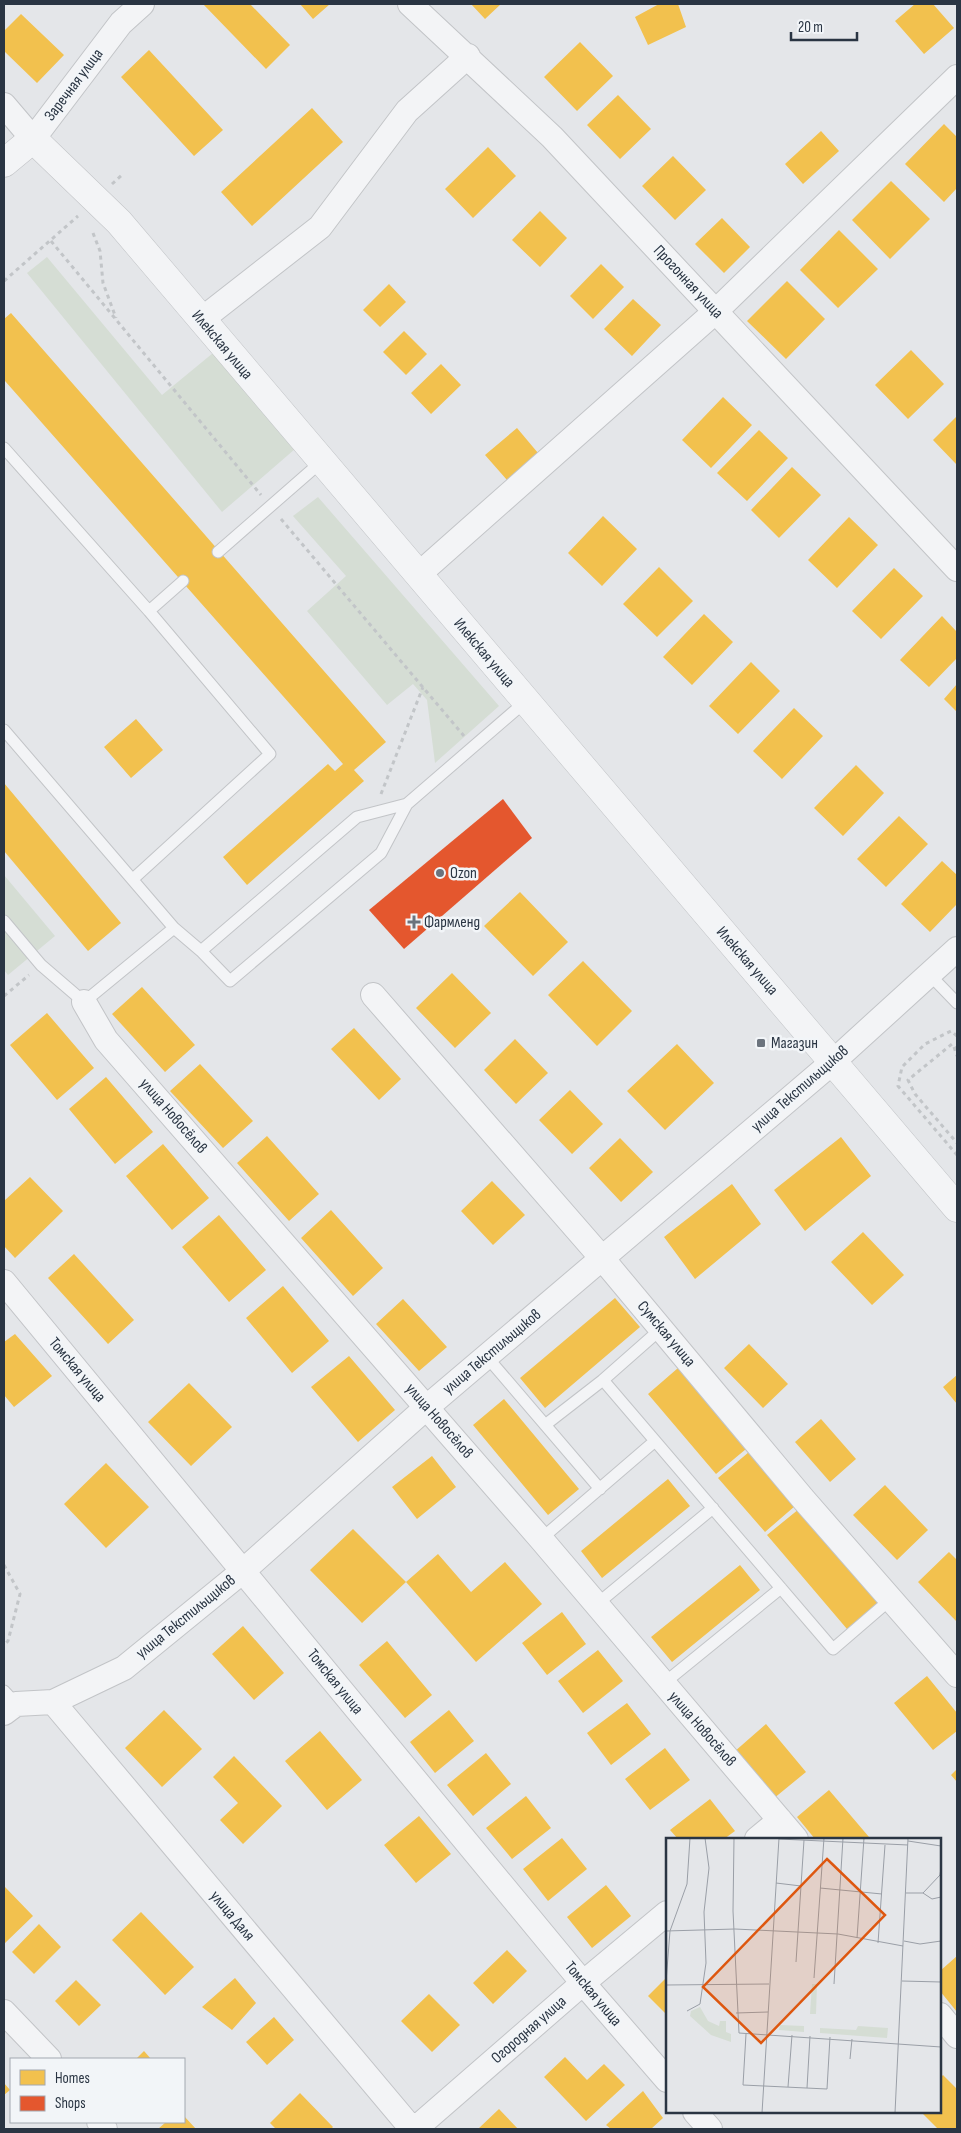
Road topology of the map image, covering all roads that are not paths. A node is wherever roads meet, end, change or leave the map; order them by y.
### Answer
1 (142, 4) edge
2 (410, 4) edge
3 (468, 56) junction
4 (957, 76) edge
5 (4, 105) edge
6 (33, 139) junction
7 (4, 164) edge
8 (716, 312) junction
9 (201, 320) junction
10 (4, 448) edge
11 (321, 462) junction
12 (218, 552) dead end
13 (957, 569) edge
14 (418, 575) junction
15 (183, 581) dead end
16 (149, 610) junction
17 (525, 702) junction
18 (4, 730) edge
19 (407, 804) junction
20 (133, 879) junction
21 (4, 921) edge
22 (174, 928) junction
23 (957, 949) edge
24 (201, 951) junction
25 (929, 974) junction
26 (373, 995) dead end
27 (84, 1002) junction
28 (957, 1003) edge
29 (834, 1061) junction
30 (957, 1208) edge
31 (601, 1257) junction
32 (4, 1282) edge
33 (662, 1328) junction
34 (487, 1357) junction
35 (602, 1380) junction
36 (427, 1407) junction
37 (545, 1425) junction
38 (656, 1441) junction
39 (600, 1489) junction
40 (713, 1508) junction
41 (541, 1539) junction
42 (243, 1570) junction
43 (782, 1588) junction
44 (891, 1599) junction
45 (597, 1604) junction
46 (957, 1675) edge
47 (663, 1684) junction
48 (53, 1702) junction
49 (8, 1703) edge
50 (780, 1820) junction
51 (758, 1838) edge
52 (795, 1838) edge
53 (666, 1914) edge
54 (583, 1983) junction
55 (4, 2012) edge
56 (941, 2016) edge
57 (957, 2036) edge
58 (48, 2058) edge
59 (666, 2079) edge
60 (696, 2113) edge
61 (413, 2129) edge
62 (710, 2129) edge

1 - 6 street, Заречная улица
2 - 3 street, Прогонная улица
3 - 8 street, Прогонная улица
3 - 9 street
4 - 8 street
5 - 6 street, Илекская улица
6 - 7 street, Заречная улица
6 - 9 street, Илекская улица
8 - 13 street, Прогонная улица
8 - 14 street
9 - 11 street, Илекская улица
10 - 16 lane
11 - 12 lane
11 - 14 street, Илекская улица
14 - 17 street, Илекская улица
15 - 16 lane
16 - 20 lane
17 - 19 lane
17 - 29 street, Илекская улица
18 - 20 lane
19 - 24 lane
19 - 24 lane
20 - 22 lane
21 - 27 lane
22 - 24 lane
22 - 27 lane
23 - 25 street, улица Текстильщиков
25 - 28 lane
25 - 29 street, улица Текстильщиков
26 - 31 street, Сумская улица
27 - 36 street, улица Новосёлов
29 - 30 street, Илекская улица
29 - 31 street, улица Текстильщиков
31 - 33 street, Сумская улица
31 - 34 street, улица Текстильщиков
32 - 42 street, Томская улица
33 - 35 lane
33 - 44 street, Сумская улица
34 - 36 street, улица Текстильщиков
34 - 37 lane
35 - 37 lane
35 - 38 lane
36 - 41 street, улица Новосёлов
36 - 42 street, улица Текстильщиков
37 - 39 lane
38 - 39 lane
38 - 40 lane
39 - 41 lane
40 - 43 lane
40 - 45 lane
41 - 45 street, улица Новосёлов
42 - 48 street, улица Текстильщиков
42 - 54 street, Томская улица
43 - 44 lane
43 - 47 lane
44 - 46 street, Сумская улица
45 - 47 street, улица Новосёлов
47 - 50 street, улица Новосёлов
48 - 49 street, улица Текстильщиков
48 - 61 street, улица Даля
50 - 51 street
50 - 52 street, улица Новосёлов
53 - 54 street, Огородная улица
54 - 59 street, Томская улица
54 - 61 street, Огородная улица
55 - 58 street
56 - 57 street
60 - 62 street

